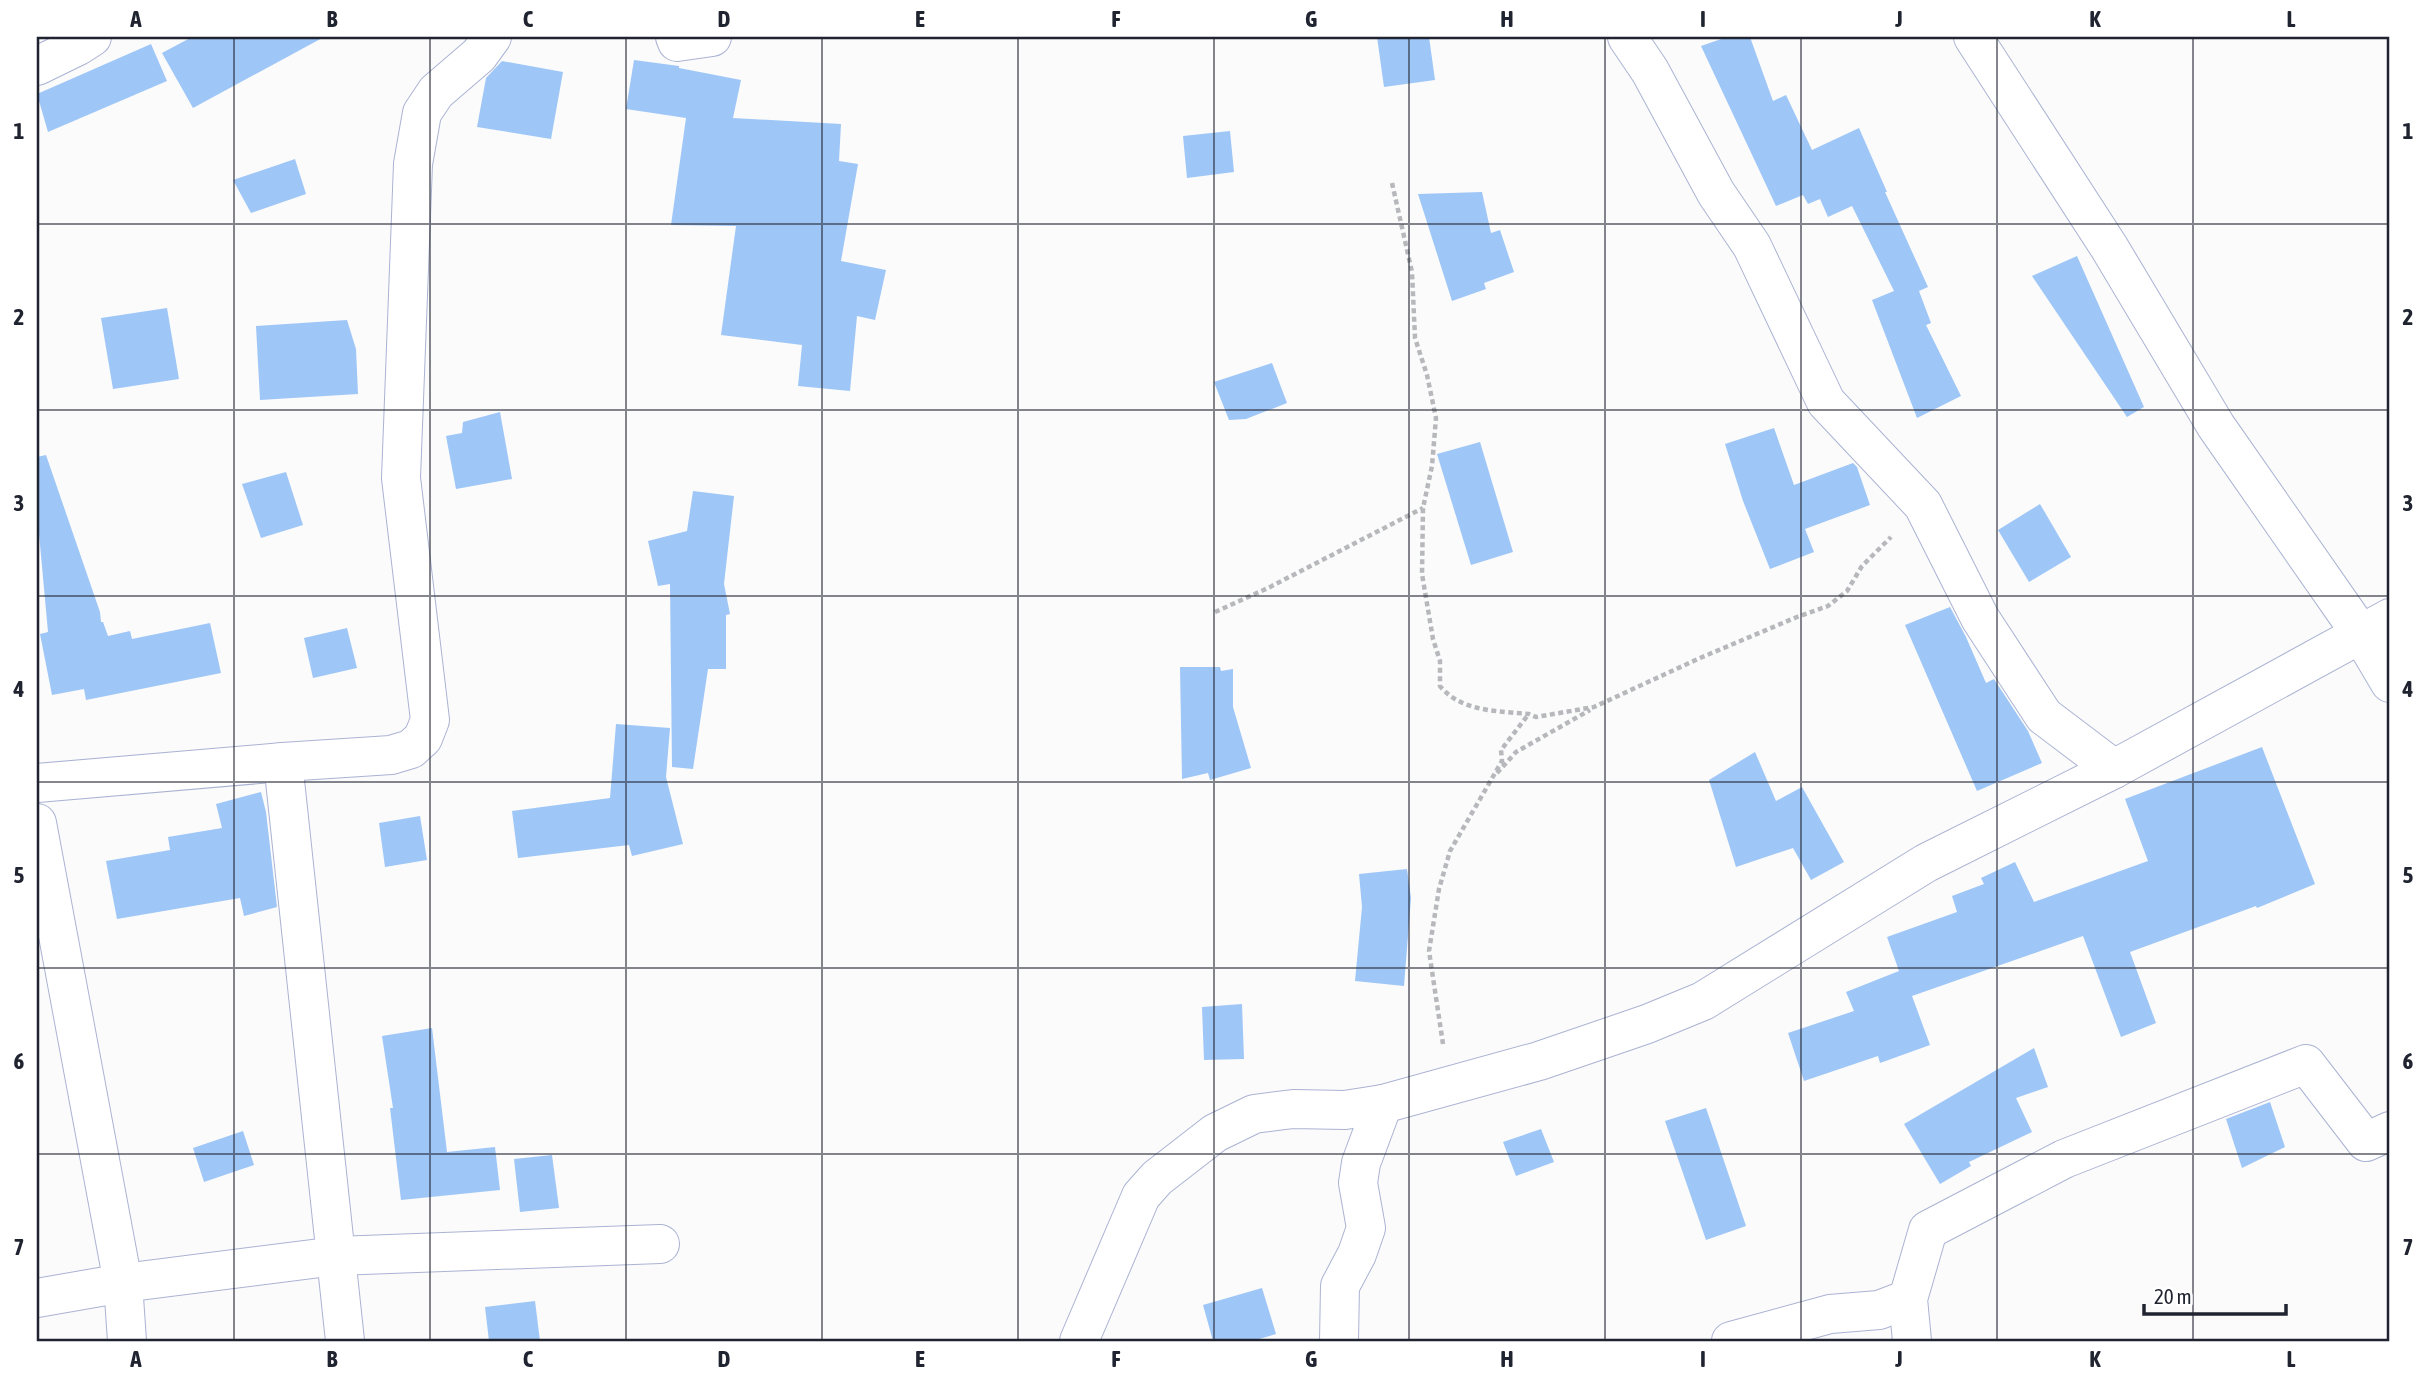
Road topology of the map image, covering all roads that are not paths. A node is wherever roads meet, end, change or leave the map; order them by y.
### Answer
1 (92, 37) edge
2 (492, 37) edge
3 (675, 37) edge
4 (712, 37) edge
5 (1627, 37) edge
6 (1973, 37) edge
7 (37, 66) edge
8 (2376, 626) edge
9 (2390, 683) edge
10 (284, 762) junction
11 (2114, 769) junction
12 (37, 783) edge
13 (37, 823) edge
14 (1383, 1104) junction
15 (2390, 1131) edge
16 (660, 1244) dead end
17 (336, 1256) junction
18 (123, 1283) junction
19 (37, 1298) edge
20 (1908, 1299) junction
21 (127, 1341) edge
22 (345, 1341) edge
23 (1079, 1341) edge
24 (1339, 1341) edge
25 (1731, 1341) edge
26 (1912, 1341) edge

1 - 7 street
2 - 10 street
3 - 4 street
5 - 11 street
6 - 8 street
8 - 9 street
8 - 11 street
10 - 12 street
10 - 17 street
11 - 14 street
13 - 18 street
14 - 23 street
14 - 24 street
15 - 20 street
16 - 17 street
17 - 18 street
17 - 22 street
18 - 19 street
18 - 21 street
20 - 25 street
20 - 26 street

